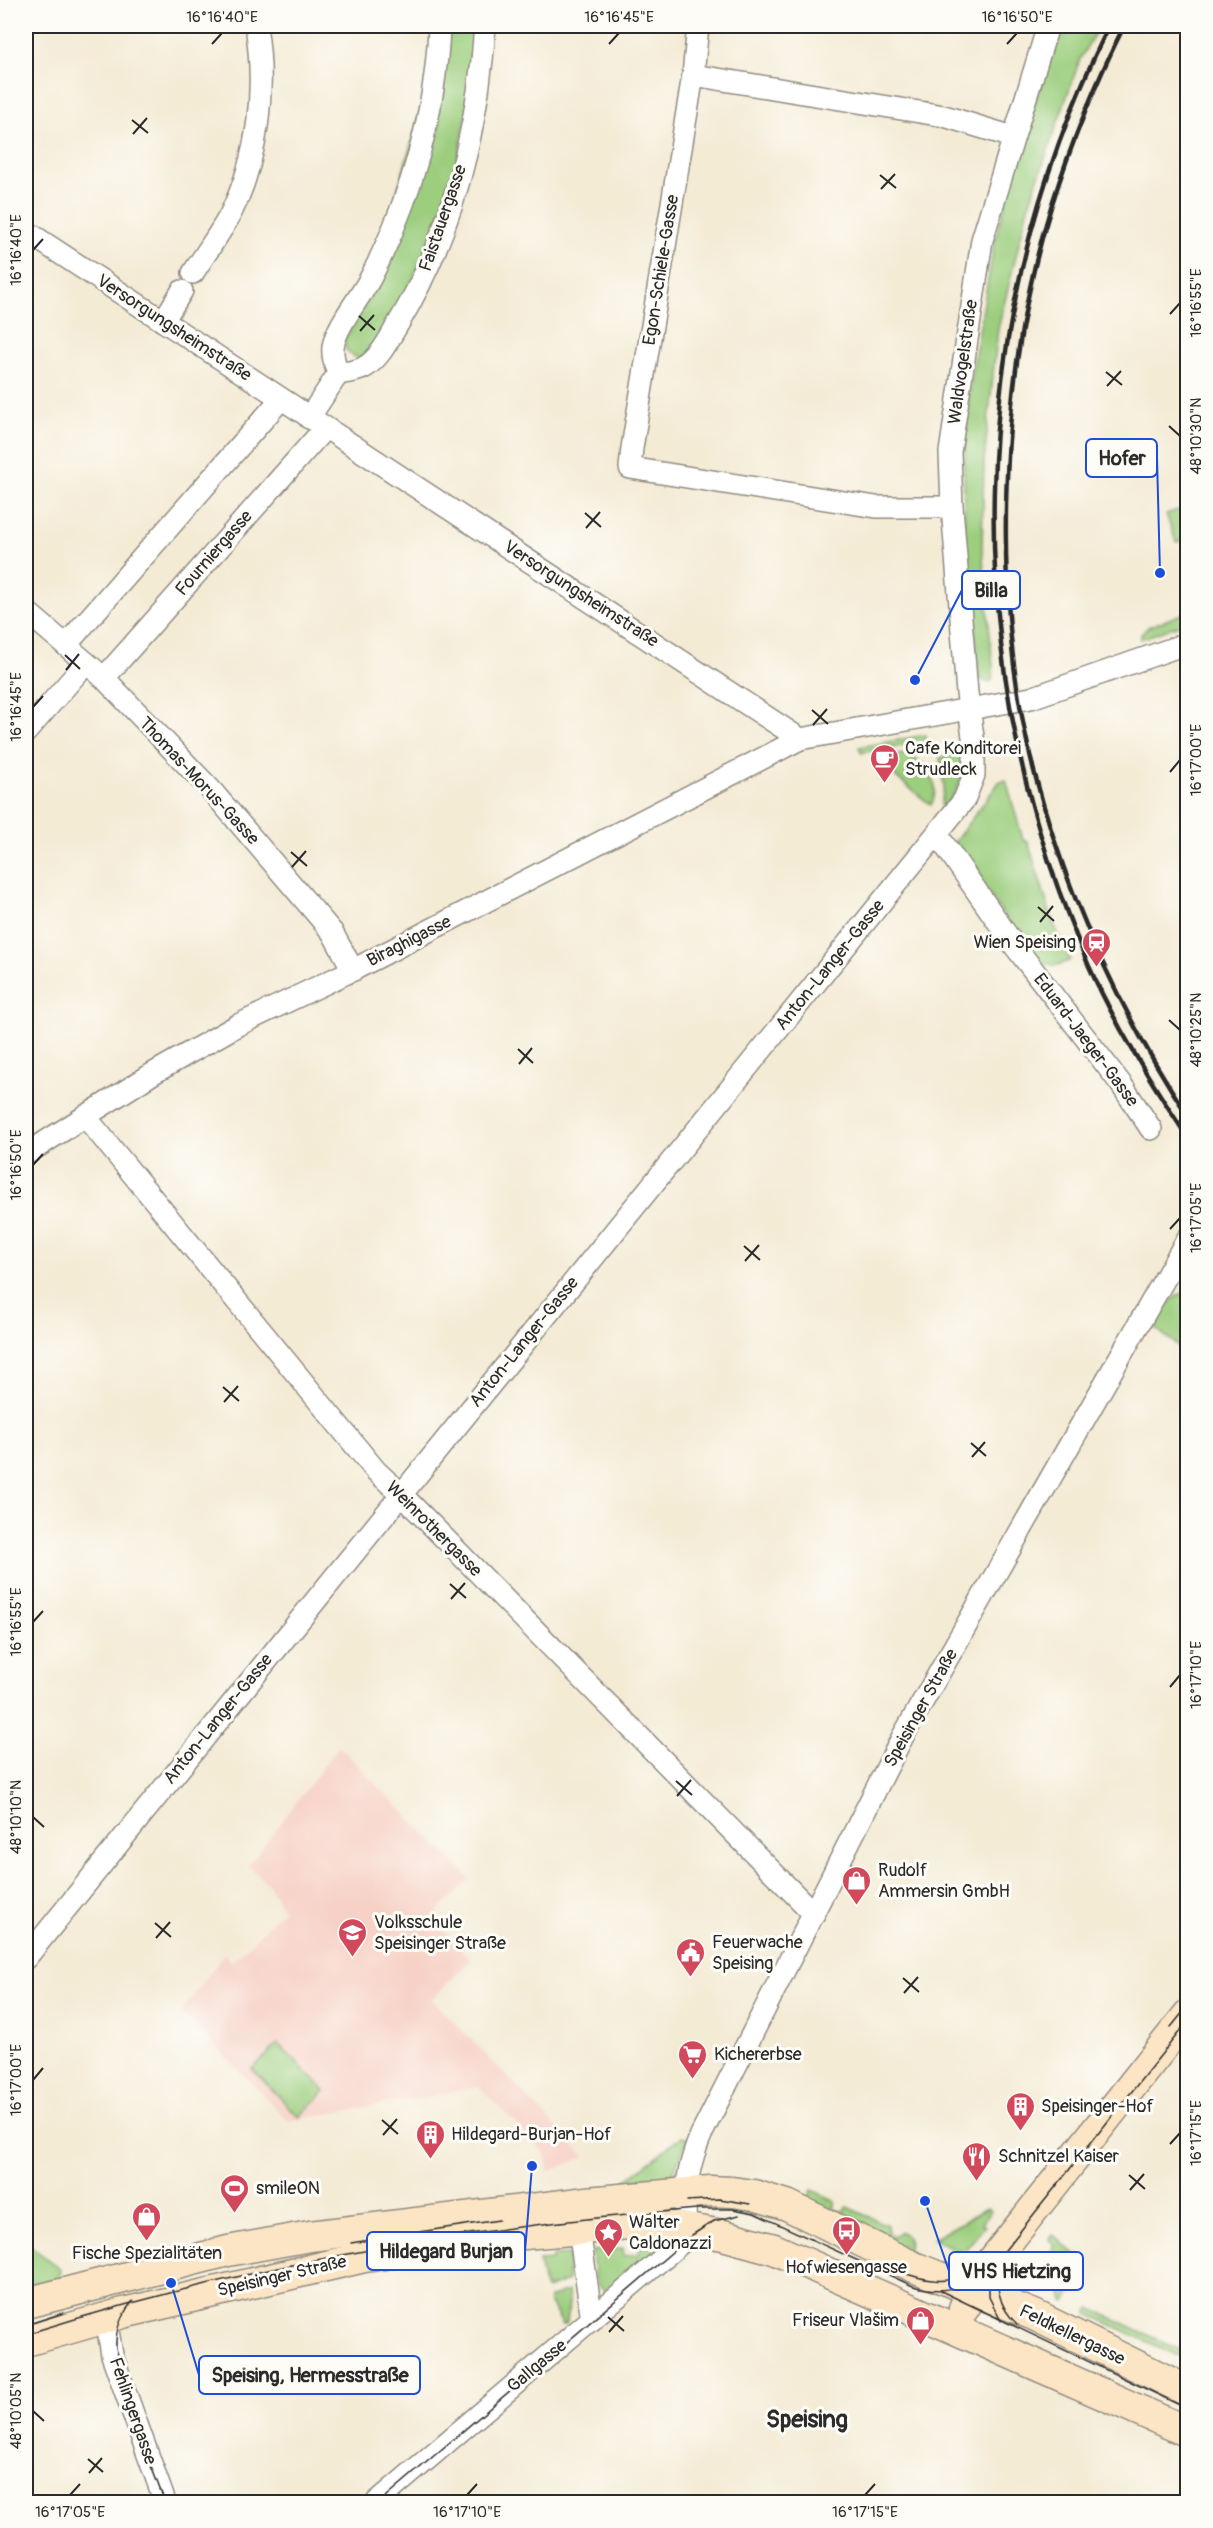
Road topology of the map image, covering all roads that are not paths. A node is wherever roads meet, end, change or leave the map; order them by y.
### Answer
1 (256, 26) edge
2 (439, 26) edge
3 (485, 26) edge
4 (698, 26) edge
5 (1048, 26) edge
6 (693, 75) junction
7 (1013, 137) junction
8 (26, 231) edge
9 (193, 273) dead end
10 (182, 291) dead end
11 (163, 321) junction
12 (338, 374) junction
13 (281, 399) junction
14 (317, 423) junction
15 (952, 507) junction
16 (26, 610) edge
17 (1188, 643) edge
18 (66, 645) junction
19 (86, 663) junction
20 (104, 678) junction
21 (969, 708) junction
22 (26, 732) edge
23 (800, 739) junction
24 (937, 834) junction
25 (353, 970) junction
26 (85, 1116) junction
27 (1151, 1129) dead end
28 (26, 1154) edge
29 (1188, 1238) edge
30 (400, 1493) junction
31 (814, 1914) junction
32 (26, 1958) edge
33 (1188, 2015) edge
34 (685, 2192) junction
35 (579, 2229) junction
36 (691, 2229) junction
37 (974, 2290) junction
38 (26, 2303) edge
39 (106, 2319) junction
40 (591, 2320) junction
41 (954, 2329) junction
42 (26, 2341) edge
43 (1188, 2391) edge
44 (1188, 2432) edge
45 (165, 2502) edge
46 (377, 2502) edge

1 - 9 street
2 - 12 street
3 - 12 street, Faistauergasse
4 - 6 street
5 - 7 street, Waldvogelstraße
6 - 7 street
6 - 15 street, Egon-Schiele-Gasse
7 - 15 street, Waldvogelstraße
8 - 11 street, Versorgungsheimstraße
10 - 11 street
11 - 13 street, Versorgungsheimstraße
12 - 14 street
13 - 14 street, Versorgungsheimstraße
13 - 18 street
14 - 20 street, Fourniergasse
14 - 23 street, Versorgungsheimstraße
15 - 21 street, Waldvogelstraße
16 - 18 street, Thomas-Morus-Gasse
17 - 21 street
18 - 19 street, Thomas-Morus-Gasse
19 - 20 street, Thomas-Morus-Gasse
19 - 22 street
20 - 25 street, Thomas-Morus-Gasse
21 - 23 street
21 - 24 street, Anton-Langer-Gasse
23 - 25 street, Biraghigasse
24 - 27 street, Eduard-Jaeger-Gasse
24 - 30 street, Anton-Langer-Gasse
25 - 26 street, Biraghigasse
26 - 28 street, Biraghigasse
26 - 30 street, Weinrothergasse
29 - 31 street, Speisinger Straße
30 - 31 street, Weinrothergasse
30 - 32 street, Anton-Langer-Gasse
31 - 34 street, Speisinger Straße
33 - 37 main road
34 - 36 street, Speisinger Straße
34 - 37 main road, Feldkellergasse
34 - 38 main road, Speisinger Straße
35 - 36 main road, Speisinger Straße
35 - 39 main road, Speisinger Straße
35 - 40 street
36 - 40 street, Gallgasse
36 - 41 main road
37 - 41 main road
37 - 43 main road, Feldkellergasse
39 - 42 main road, Speisinger Straße
39 - 45 street, Fehlingergasse
40 - 46 street, Gallgasse
41 - 44 main road

